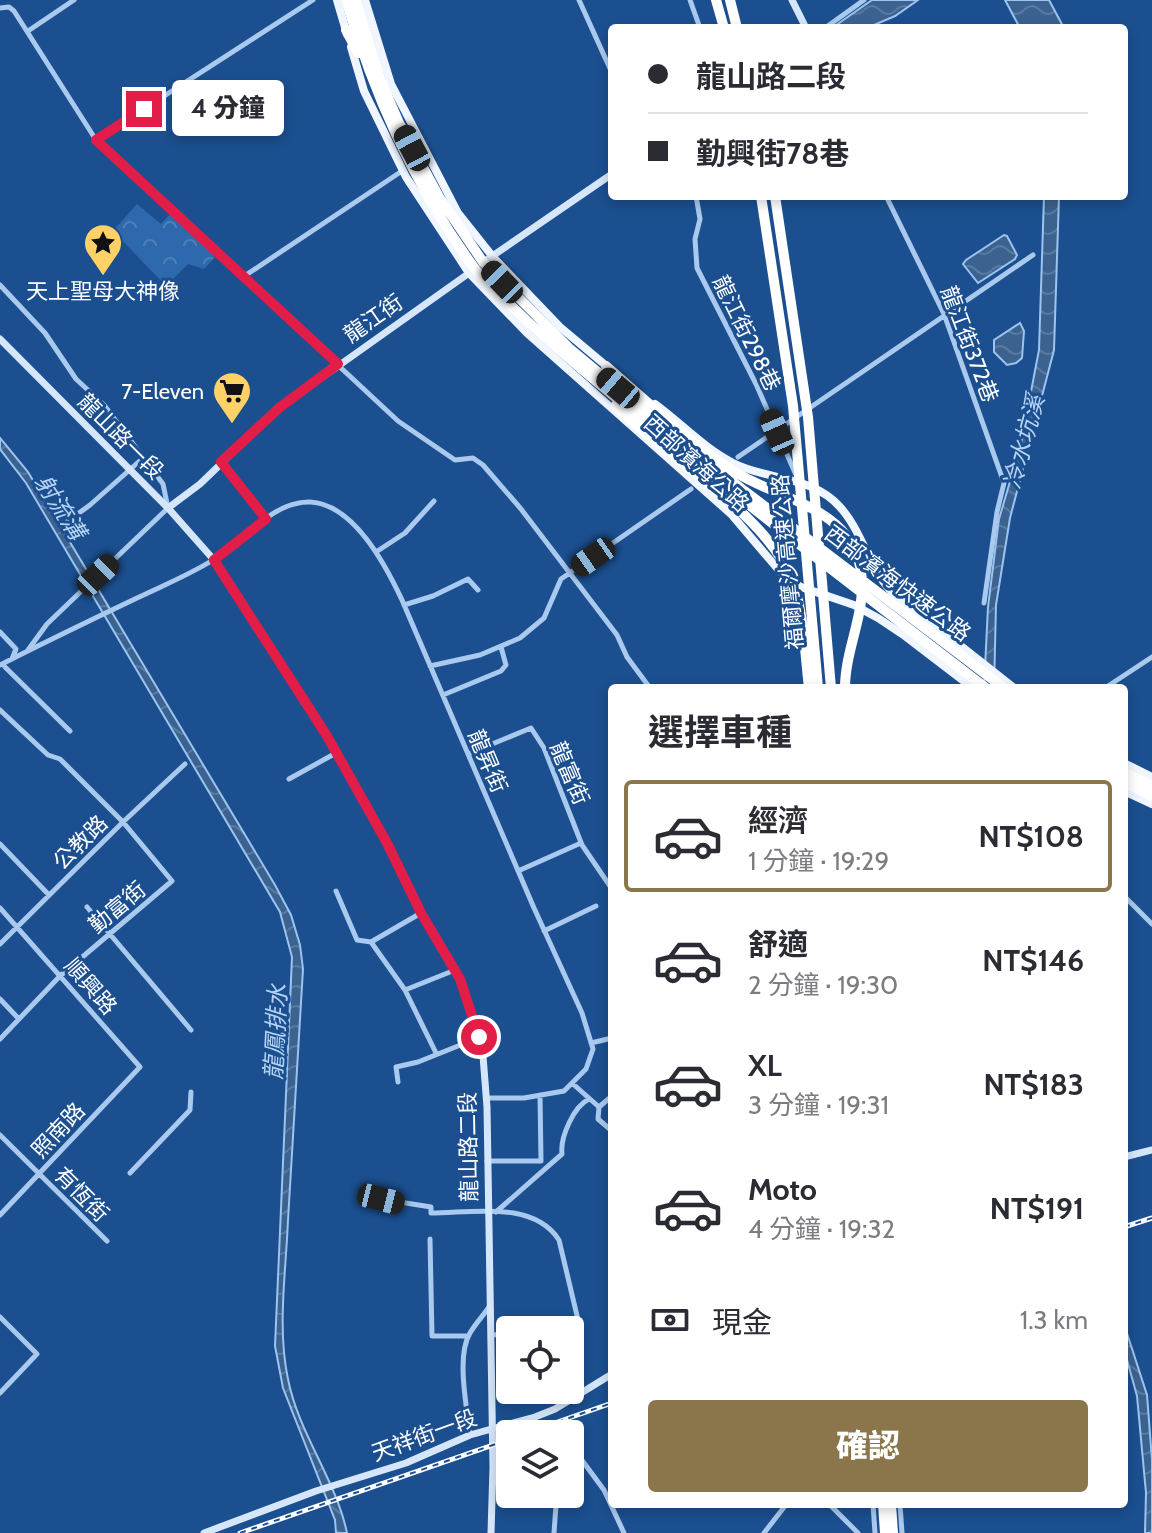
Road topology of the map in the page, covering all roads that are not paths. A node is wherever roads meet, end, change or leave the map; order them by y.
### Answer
1 (74, 0) edge
2 (313, 0) edge
3 (337, 0) edge
4 (346, 0) edge
5 (356, 0) edge
6 (365, 0) edge
7 (579, 0) edge
8 (690, 0) edge
9 (716, 0) edge
10 (730, 0) edge
11 (792, 0) edge
12 (864, 0) edge
13 (0, 8) edge
14 (699, 24) edge
15 (723, 24) edge
16 (736, 24) edge
17 (804, 24) edge
18 (831, 24) edge
19 (346, 30) junction
20 (28, 31) junction
21 (608, 64) edge
22 (371, 80) junction
23 (96, 140) junction
24 (403, 171) junction
25 (608, 177) edge
26 (697, 200) edge
27 (762, 200) edge
28 (776, 200) edge
29 (888, 200) edge
30 (1033, 255) dead end
31 (480, 265) junction
32 (243, 277) junction
33 (0, 285) edge
34 (944, 314) junction
35 (0, 339) edge
36 (338, 364) junction
37 (597, 370) junction
38 (777, 432) junction
39 (738, 457) dead end
40 (143, 458) junction
41 (221, 462) junction
42 (130, 470) junction
43 (797, 481) junction
44 (691, 489) dead end
45 (434, 501) dead end
46 (168, 508) junction
47 (266, 519) junction
48 (68, 521) dead end
49 (376, 552) junction
50 (214, 560) junction
51 (568, 574) junction
52 (478, 590) dead end
53 (984, 603) dead end
54 (404, 605) junction
55 (0, 632) edge
56 (501, 647) junction
57 (28, 650) junction
58 (1152, 657) edge
59 (12, 659) junction
60 (972, 660) junction
61 (430, 666) junction
62 (2, 668) edge
63 (1002, 682) edge
64 (973, 683) edge
65 (647, 684) edge
66 (808, 684) edge
67 (818, 684) edge
68 (831, 684) edge
69 (845, 684) edge
70 (1111, 684) edge
71 (443, 695) junction
72 (0, 710) edge
73 (70, 731) dead end
74 (336, 753) junction
75 (468, 754) junction
76 (185, 764) dead end
77 (1128, 765) edge
78 (1128, 774) edge
79 (1152, 777) edge
80 (289, 779) dead end
81 (1128, 784) edge
82 (1152, 786) edge
83 (1128, 793) edge
84 (1152, 796) edge
85 (1152, 804) edge
86 (123, 822) junction
87 (581, 843) junction
88 (0, 844) edge
89 (518, 871) junction
90 (608, 883) edge
91 (336, 891) dead end
92 (49, 895) junction
93 (1128, 900) edge
94 (596, 906) dead end
95 (87, 907) dead end
96 (0, 908) edge
97 (421, 913) junction
98 (1152, 924) edge
99 (17, 927) junction
100 (544, 931) junction
101 (110, 934) junction
102 (371, 942) junction
103 (0, 944) edge
104 (455, 970) junction
105 (60, 976) junction
106 (405, 990) junction
107 (0, 999) edge
108 (18, 1018) junction
109 (191, 1030) dead end
110 (479, 1037) junction
111 (0, 1039) edge
112 (608, 1039) edge
113 (591, 1043) junction
114 (436, 1053) junction
115 (140, 1067) joint
116 (398, 1082) dead end
117 (573, 1084) junction
118 (191, 1092) dead end
119 (540, 1095) junction
120 (487, 1098) junction
121 (589, 1099) junction
122 (608, 1099) edge
123 (599, 1107) junction
124 (608, 1128) edge
125 (0, 1135) edge
126 (1152, 1150) edge
127 (1128, 1156) edge
128 (487, 1161) junction
129 (130, 1173) dead end
130 (39, 1174) junction
131 (381, 1199) dead end
132 (491, 1213) junction
133 (0, 1215) edge
134 (430, 1239) dead end
135 (107, 1241) dead end
136 (489, 1307) junction
137 (577, 1316) edge
138 (0, 1317) edge
139 (490, 1335) junction
140 (496, 1335) edge
141 (468, 1336) junction
142 (608, 1376) edge
143 (0, 1393) edge
144 (470, 1435) junction
145 (584, 1463) edge
146 (496, 1466) edge
147 (493, 1467) junction
148 (608, 1499) edge
149 (556, 1508) edge
150 (612, 1508) edge
151 (783, 1508) edge
152 (833, 1508) edge
153 (873, 1508) edge
154 (883, 1508) edge
155 (891, 1508) edge
156 (900, 1508) edge
157 (204, 1533) edge
158 (491, 1533) edge
159 (554, 1533) edge
160 (624, 1533) edge
161 (764, 1533) edge
162 (858, 1533) edge
163 (875, 1533) edge
164 (885, 1533) edge
165 (893, 1533) edge
166 (902, 1533) edge

1 - 20 street
2 - 23 street
3 - 19 main road, 西部濱海公路
4 - 22 highway, 西部濱海快速公路
5 - 31 highway, 西部濱海快速公路
6 - 31 main road, 西部濱海公路
7 - 21 street
8 - 14 street
9 - 15 highway
10 - 16 highway
11 - 17 street
12 - 18 street
13 - 20 street
19 - 22 highway
19 - 24 main road, 西部濱海公路
20 - 23 street
22 - 31 highway, 西部濱海快速公路
23 - 32 street
24 - 31 main road, 西部濱海公路
24 - 32 street
25 - 31 street, 龍江街
26 - 38 street, 龍江街298巷
27 - 67 highway, 福爾摩沙高速公路
28 - 68 highway, 福爾摩沙高速公路
29 - 34 street, 龍江街372巷
30 - 34 street
31 - 36 street, 龍江街
31 - 37 main road, 西部濱海公路
31 - 37 highway, 西部濱海快速公路
31 - 64 main road, 西部濱海公路
32 - 36 street
33 - 40 street
34 - 38 street
34 - 53 street, 龍江街372巷
35 - 42 street, 龍山路一段
36 - 41 street, 龍江街
36 - 51 street
37 - 43 main road, 西部濱海公路
37 - 60 highway, 西部濱海快速公路
37 - 64 highway, 西部濱海快速公路
37 - 66 highway
37 - 69 highway
38 - 39 street
38 - 43 street, 龍江街298巷
40 - 42 street
40 - 46 street
41 - 46 street, 龍江街
41 - 47 street
42 - 46 street, 龍山路一段
42 - 48 street
43 - 60 main road, 西部濱海公路
44 - 51 street
45 - 49 street
46 - 50 street, 龍山路一段
46 - 57 street
47 - 49 street, 龍昇街
47 - 50 street, 龍昇街
49 - 54 street, 龍昇街
50 - 57 street, 龍昇街
50 - 74 street, 龍山路二段
51 - 56 street
51 - 65 street
52 - 54 street
54 - 61 street, 龍昇街
55 - 59 street
56 - 61 street
56 - 71 street
57 - 59 street, 龍昇街
58 - 70 street
59 - 62 street
60 - 63 highway, 西部濱海快速公路
61 - 71 street, 龍昇街
62 - 73 street
71 - 75 street, 龍昇街
72 - 86 street
74 - 80 street
74 - 97 street, 龍山路二段
75 - 87 street, 龍富街
75 - 89 street, 龍昇街
76 - 86 street, 公教路
77 - 79 main road
78 - 82 highway
81 - 84 highway
83 - 85 main road
86 - 92 street, 公教路
86 - 101 street, 勤富街
87 - 89 street
87 - 90 street, 龍富街
88 - 92 street
89 - 100 street, 龍昇街
91 - 102 street
92 - 99 street, 公教路
93 - 98 street
94 - 100 street
95 - 101 street
96 - 99 street, 順興路
97 - 102 street
97 - 104 street, 龍山路二段
99 - 103 street, 公教路
99 - 105 street, 順興路
100 - 113 street, 龍昇街
101 - 105 street, 勤富街
101 - 109 street
102 - 106 street
104 - 106 street
104 - 110 street, 龍山路二段
105 - 108 street, 勤富街
105 - 115 street, 順興路
106 - 114 street
107 - 108 street
108 - 111 street, 勤富街
110 - 114 street
110 - 120 street, 龍山路二段
112 - 113 street
113 - 117 street
114 - 116 street
115 - 130 street, 照南路
117 - 119 street
117 - 121 street
118 - 129 street
119 - 120 street
119 - 128 street
120 - 128 street, 龍山路二段
121 - 123 street
121 - 132 street
122 - 123 street
123 - 124 street
125 - 130 street, 有恆街
126 - 127 street
128 - 132 street, 龍山路二段
130 - 133 street, 照南路
130 - 135 street, 有恆街
131 - 132 street
132 - 136 street, 龍山路二段
132 - 137 street
134 - 141 street
136 - 139 street, 龍山路二段
136 - 141 street
138 - 143 street
139 - 140 street
139 - 147 street, 龍山路二段
141 - 144 street
142 - 144 street, 天祥街一段
144 - 157 street, 天祥街一段
145 - 148 street
146 - 147 street
147 - 158 street, 龍山路二段
149 - 159 street
150 - 160 street
151 - 161 street
152 - 162 street
153 - 163 street
154 - 164 highway
155 - 165 highway
156 - 166 street

